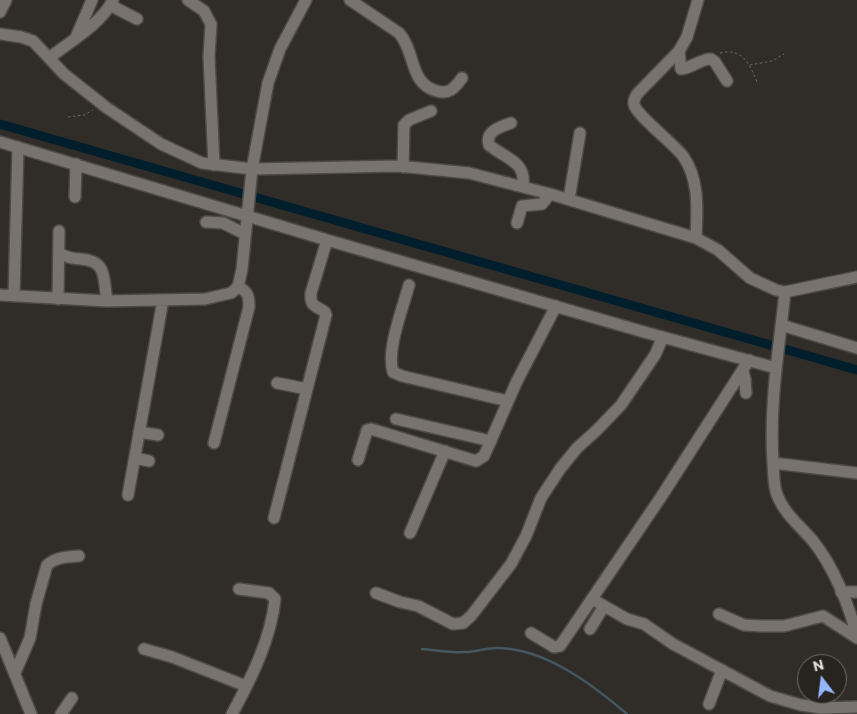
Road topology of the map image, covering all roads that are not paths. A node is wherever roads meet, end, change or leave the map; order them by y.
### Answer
1 (6, 0) edge
2 (92, 0) edge
3 (188, 0) edge
4 (306, 0) edge
5 (350, 0) edge
6 (698, 0) edge
7 (112, 2) edge
8 (0, 12) edge
9 (137, 19) dead end
10 (0, 34) edge
11 (77, 36) junction
12 (679, 51) junction
13 (49, 58) junction
14 (462, 78) dead end
15 (727, 81) dead end
16 (431, 111) dead end
17 (511, 123) dead end
18 (580, 133) dead end
19 (0, 142) edge
20 (18, 147) junction
21 (76, 164) junction
22 (214, 165) junction
23 (403, 167) junction
24 (252, 168) junction
25 (523, 186) junction
26 (550, 194) junction
27 (75, 197) dead end
28 (569, 199) junction
29 (247, 216) junction
30 (206, 222) dead end
31 (517, 223) dead end
32 (59, 231) dead end
33 (245, 234) junction
34 (696, 238) junction
35 (327, 240) junction
36 (58, 253) junction
37 (857, 277) edge
38 (409, 285) dead end
39 (238, 287) junction
40 (785, 292) junction
41 (0, 295) edge
42 (14, 296) junction
43 (58, 299) junction
44 (163, 300) junction
45 (107, 301) junction
46 (556, 306) junction
47 (781, 329) junction
48 (663, 337) junction
49 (857, 348) edge
50 (749, 360) junction
51 (776, 362) junction
52 (742, 371) junction
53 (277, 384) dead end
54 (307, 389) junction
55 (746, 393) dead end
56 (508, 402) junction
57 (396, 419) dead end
58 (139, 432) junction
59 (158, 435) dead end
60 (491, 441) junction
61 (214, 442) dead end
62 (445, 452) junction
63 (135, 458) junction
64 (358, 460) dead end
65 (149, 461) dead end
66 (773, 463) junction
67 (857, 474) edge
68 (128, 495) dead end
69 (274, 518) dead end
70 (410, 533) dead end
71 (79, 556) dead end
72 (239, 589) dead end
73 (841, 592) junction
74 (857, 592) edge
75 (376, 593) dead end
76 (592, 599) junction
77 (604, 606) junction
78 (719, 614) dead end
79 (590, 628) dead end
80 (531, 633) dead end
81 (0, 638) edge
82 (857, 638) edge
83 (144, 649) dead end
84 (722, 670) junction
85 (14, 673) junction
86 (246, 686) junction
87 (72, 698) dead end
88 (709, 704) dead end
89 (857, 707) edge
90 (802, 710) edge
91 (30, 714) edge
92 (61, 714) edge
93 (232, 714) edge

1 - 8 street
2 - 11 street
3 - 22 street
4 - 24 street
5 - 14 street
6 - 12 street
7 - 9 street
7 - 11 street
10 - 13 street
11 - 13 street
12 - 15 street
12 - 34 street
13 - 22 street
16 - 23 street
17 - 25 street
18 - 28 street
19 - 20 street
20 - 21 street
20 - 42 street
21 - 27 street
21 - 29 street
22 - 24 street
23 - 24 street
23 - 25 street
24 - 29 street
25 - 26 street
26 - 28 street
26 - 31 street
28 - 34 street
29 - 33 street
29 - 35 street
30 - 33 street
32 - 36 street
33 - 39 street
34 - 40 street
35 - 46 street
35 - 54 street
36 - 43 street
36 - 45 street
37 - 40 street
38 - 56 street
39 - 44 street
39 - 61 street
40 - 47 street
41 - 42 street
42 - 43 street
43 - 45 street
44 - 45 street
44 - 58 street
46 - 48 street
46 - 56 street
47 - 49 street
47 - 51 street
48 - 50 street
48 - 75 street
50 - 51 street
50 - 52 street
51 - 66 street
52 - 55 street
52 - 76 street
53 - 54 street
54 - 69 street
56 - 60 street
57 - 60 street
58 - 59 street
58 - 63 street
60 - 62 street
62 - 64 street
62 - 70 street
63 - 65 street
63 - 68 street
66 - 67 street
66 - 73 street
71 - 85 street
72 - 86 street
73 - 74 street
73 - 82 street
76 - 77 street
76 - 80 street
77 - 79 street
77 - 84 street
78 - 82 street
81 - 85 street
83 - 86 street
84 - 88 street
84 - 90 street
85 - 91 street
86 - 93 street
87 - 92 street
89 - 90 street

